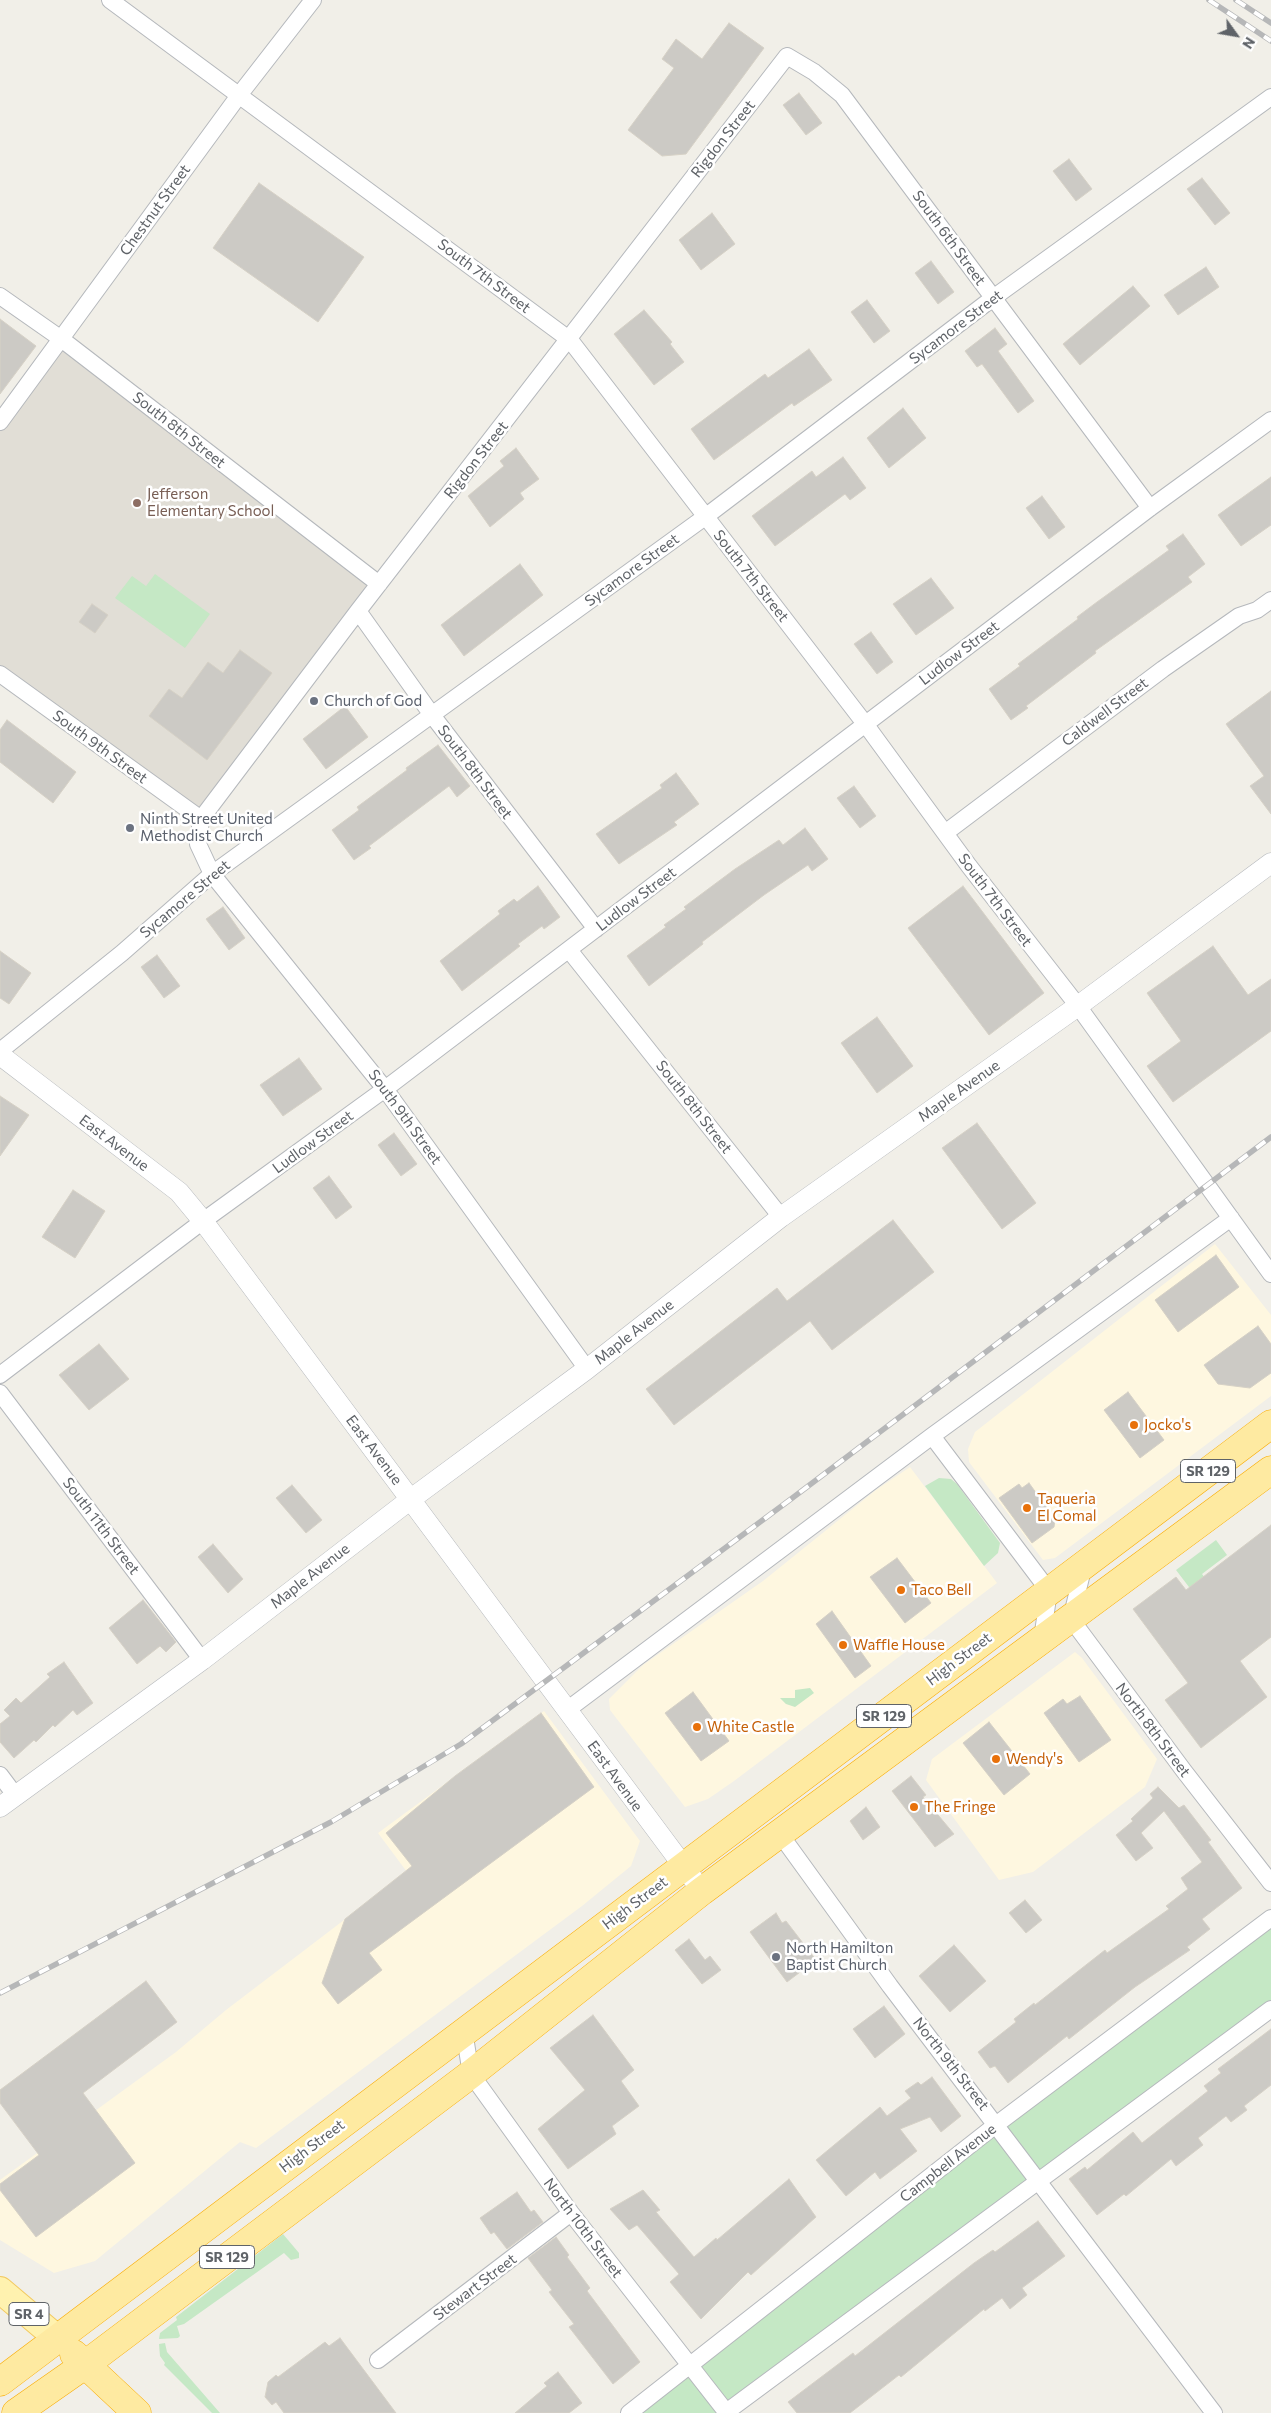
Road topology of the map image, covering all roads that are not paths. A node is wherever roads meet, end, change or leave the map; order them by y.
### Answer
1 (110, 0) edge
2 (313, 0) edge
3 (787, 56) joint
4 (240, 94) junction
5 (1271, 97) edge
6 (0, 296) edge
7 (993, 298) junction
8 (60, 338) junction
9 (570, 340) junction
10 (1271, 420) edge
11 (0, 422) edge
12 (1150, 508) junction
13 (705, 517) junction
14 (379, 584) junction
15 (1271, 600) edge
16 (358, 611) junction
17 (0, 674) edge
18 (432, 715) junction
19 (866, 724) junction
20 (201, 820) junction
21 (945, 833) junction
22 (1271, 863) edge
23 (212, 874) junction
24 (596, 929) junction
25 (569, 950) junction
26 (1078, 1006) junction
27 (0, 1051) edge
28 (0, 1056) edge
29 (385, 1089) junction
30 (781, 1217) junction
31 (1231, 1218) junction
32 (203, 1222) junction
33 (1271, 1274) edge
34 (587, 1369) junction
35 (0, 1374) edge
36 (0, 1392) edge
37 (1271, 1424) edge
38 (932, 1436) junction
39 (1271, 1470) edge
40 (411, 1499) junction
41 (1084, 1565) junction
42 (1049, 1591) junction
43 (1071, 1618) junction
44 (1042, 1639) junction
45 (202, 1660) junction
46 (568, 1710) junction
47 (0, 1775) edge
48 (8, 1801) edge
49 (780, 1834) junction
50 (683, 1866) junction
51 (1271, 1883) edge
52 (702, 1891) junction
53 (1271, 1918) edge
54 (1271, 2008) edge
55 (464, 2031) junction
56 (471, 2074) junction
57 (997, 2124) junction
58 (1040, 2181) junction
59 (571, 2214) junction
60 (0, 2290) edge
61 (58, 2339) junction
62 (378, 2360) dead end
63 (86, 2364) junction
64 (690, 2367) junction
65 (0, 2382) edge
66 (16, 2413) edge
67 (137, 2413) edge
68 (629, 2413) edge
69 (726, 2413) edge
70 (1214, 2413) edge

1 - 4 street, South 7th Street
2 - 4 street, Chestnut Street
3 - 7 street, South 6th Street
3 - 9 street, Rigdon Street
4 - 8 street, Chestnut Street
4 - 9 street, South 7th Street
5 - 7 street, Sycamore Street
6 - 8 street, South 8th Street
7 - 12 street, South 6th Street
7 - 13 street, Sycamore Street
8 - 11 street, Chestnut Street
8 - 14 street, South 8th Street
9 - 13 street, South 7th Street
9 - 14 street, Rigdon Street
10 - 12 street, Ludlow Street
12 - 19 street, Ludlow Street
13 - 18 street, Sycamore Street
13 - 19 street, South 7th Street
14 - 16 street, Rigdon Street
15 - 21 street, Caldwell Street
16 - 18 street, South 8th Street
16 - 20 street, Rigdon Street
17 - 20 street, South 9th Street
18 - 23 street, Sycamore Street
18 - 24 street, South 8th Street
19 - 21 street, South 7th Street
19 - 24 street, Ludlow Street
20 - 23 street
21 - 26 street, South 7th Street
22 - 26 street, Maple Avenue
23 - 27 street, Sycamore Street
23 - 29 street, South 9th Street
24 - 25 street, Ludlow Street
25 - 29 street, Ludlow Street
25 - 30 street, South 8th Street
26 - 30 street, Maple Avenue
26 - 31 street, South 7th Street
28 - 32 street, East Avenue
29 - 32 street, Ludlow Street
29 - 34 street, South 9th Street
30 - 34 street, Maple Avenue
31 - 33 street, South 7th Street
31 - 38 street
32 - 35 street, Ludlow Street
32 - 40 street, East Avenue
34 - 40 street, Maple Avenue
36 - 45 street, South 11th Street
37 - 41 highway, High Street / SR 129
38 - 42 street
38 - 46 street
39 - 43 highway, High Street / SR 129
40 - 45 street, Maple Avenue
40 - 46 street, East Avenue
41 - 42 highway, High Street / SR 129
41 - 43 street
42 - 44 street
42 - 50 highway, High Street / SR 129
43 - 44 highway, High Street / SR 129
43 - 51 street, North 8th Street
44 - 49 highway, High Street / SR 129
45 - 48 street, Maple Avenue
46 - 50 street, East Avenue
47 - 48 street
49 - 52 highway, High Street / SR 129
49 - 57 street, North 9th Street
50 - 52 street, East Avenue
50 - 55 highway, High Street / SR 129
52 - 56 highway, High Street / SR 129
53 - 57 street, Campbell Avenue
54 - 58 street
55 - 56 street, North 10th Street
55 - 61 highway, High Street / SR 129
56 - 59 street, North 10th Street
56 - 63 highway, High Street / SR 129
57 - 58 street, North 9th Street
57 - 64 street, Campbell Avenue
58 - 69 street
58 - 70 street, North 9th Street
59 - 62 street, Stewart Street
59 - 64 street, North 10th Street
60 - 61 main road, SR 4
61 - 63 highway, SR 4
61 - 65 highway, High Street / SR 129
63 - 66 highway, High Street / SR 129
63 - 67 highway, SR 4
64 - 68 street, Campbell Avenue
64 - 69 street, North 10th Street

